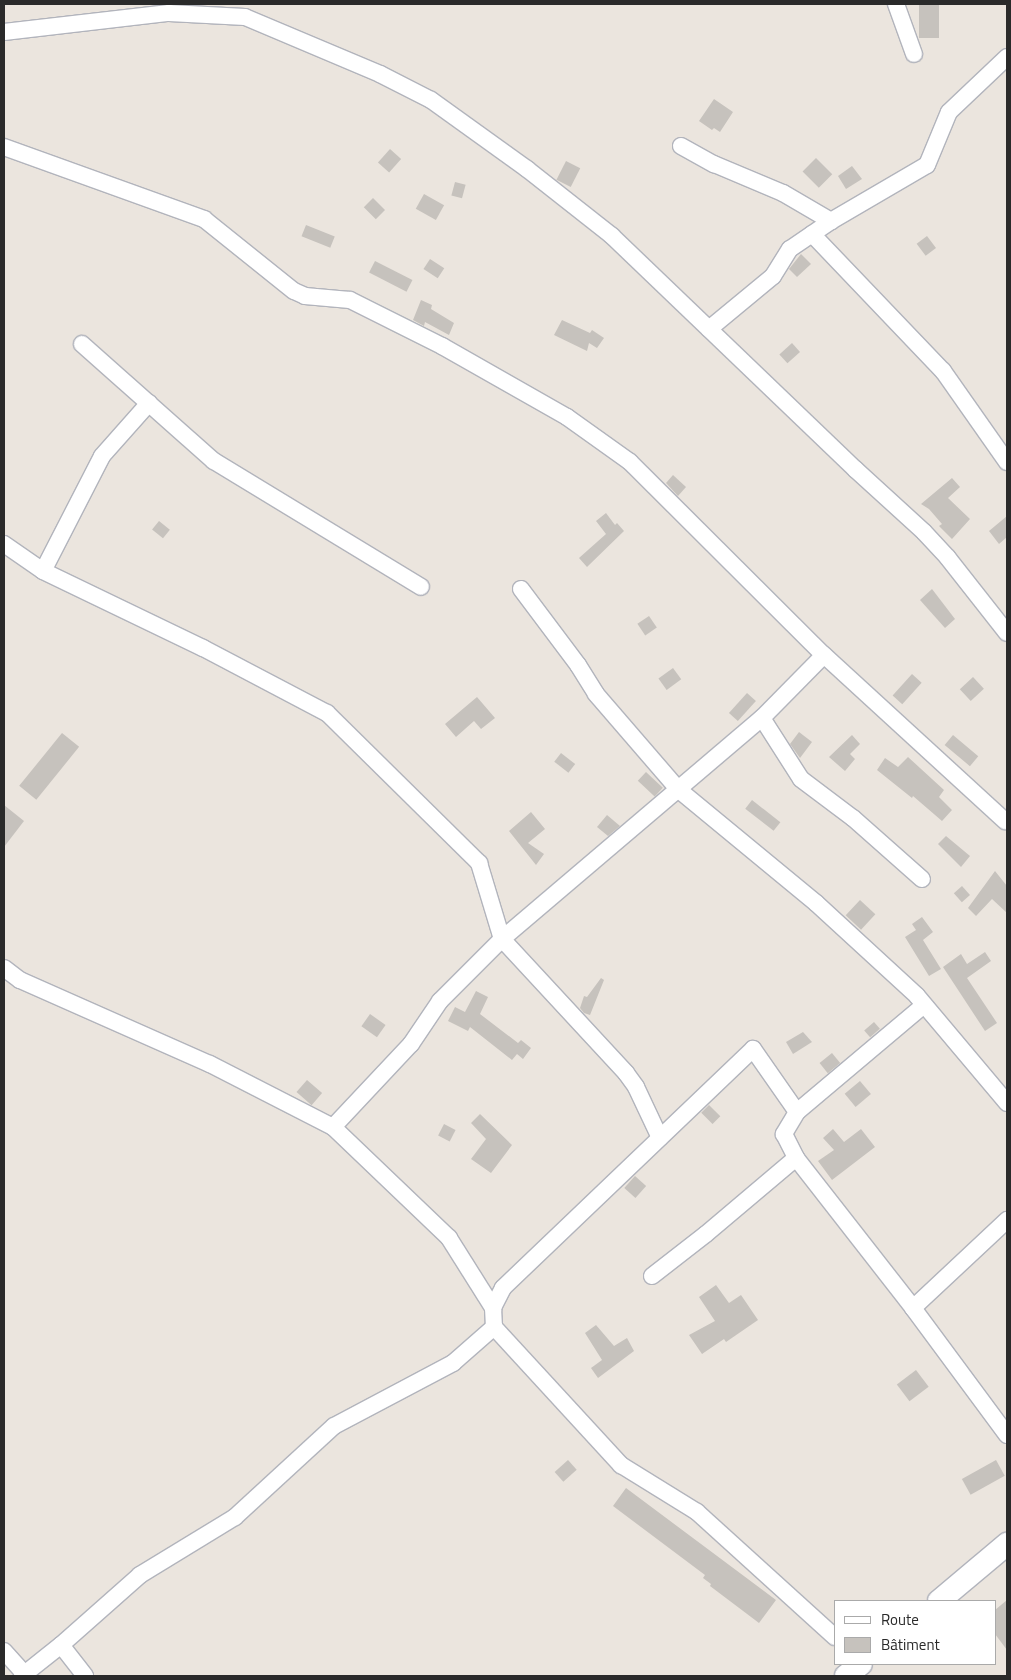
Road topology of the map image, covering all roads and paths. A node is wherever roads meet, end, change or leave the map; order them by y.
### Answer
1 (896, 4) edge
2 (246, 10) edge
3 (4, 32) edge
4 (914, 54) dead end
5 (1007, 57) edge
6 (681, 146) dead end
7 (4, 147) edge
8 (831, 221) junction
9 (812, 234) junction
10 (709, 329) junction
11 (82, 344) dead end
12 (149, 403) junction
13 (1007, 462) edge
14 (4, 544) edge
15 (43, 571) junction
16 (421, 587) dead end
17 (521, 589) dead end
18 (1007, 633) edge
19 (824, 655) junction
20 (762, 718) junction
21 (679, 790) junction
22 (1005, 821) dead end
23 (922, 879) dead end
24 (502, 938) junction
25 (4, 968) edge
26 (924, 1005) junction
27 (1007, 1103) edge
28 (797, 1112) junction
29 (332, 1126) junction
30 (660, 1138) junction
31 (796, 1158) junction
32 (1007, 1220) edge
33 (652, 1276) dead end
34 (493, 1308) junction
35 (913, 1308) junction
36 (494, 1327) junction
37 (1007, 1435) edge
38 (1007, 1544) edge
39 (940, 1600) edge
40 (834, 1635) edge
41 (61, 1645) junction
42 (4, 1651) edge
43 (860, 1665) edge
44 (24, 1675) edge
45 (85, 1676) edge
46 (846, 1676) edge

1 - 4 street
2 - 3 street
2 - 10 street
5 - 8 street
6 - 8 street
7 - 19 street
8 - 9 street
9 - 10 street
9 - 13 street
10 - 18 street
11 - 12 street
12 - 15 street
12 - 16 street
14 - 15 street
15 - 24 street
17 - 21 street
19 - 20 street
19 - 22 street
20 - 21 street
20 - 23 street
21 - 24 street
21 - 26 street
24 - 29 street
24 - 30 street
25 - 29 street
26 - 27 street
26 - 28 street
28 - 30 street
28 - 31 street
29 - 34 street
30 - 34 street
31 - 33 street
31 - 35 street
32 - 35 street
34 - 36 street
35 - 37 street
36 - 40 street
36 - 41 street
38 - 39 main road
41 - 44 street
41 - 45 street
42 - 44 street
43 - 46 main road

